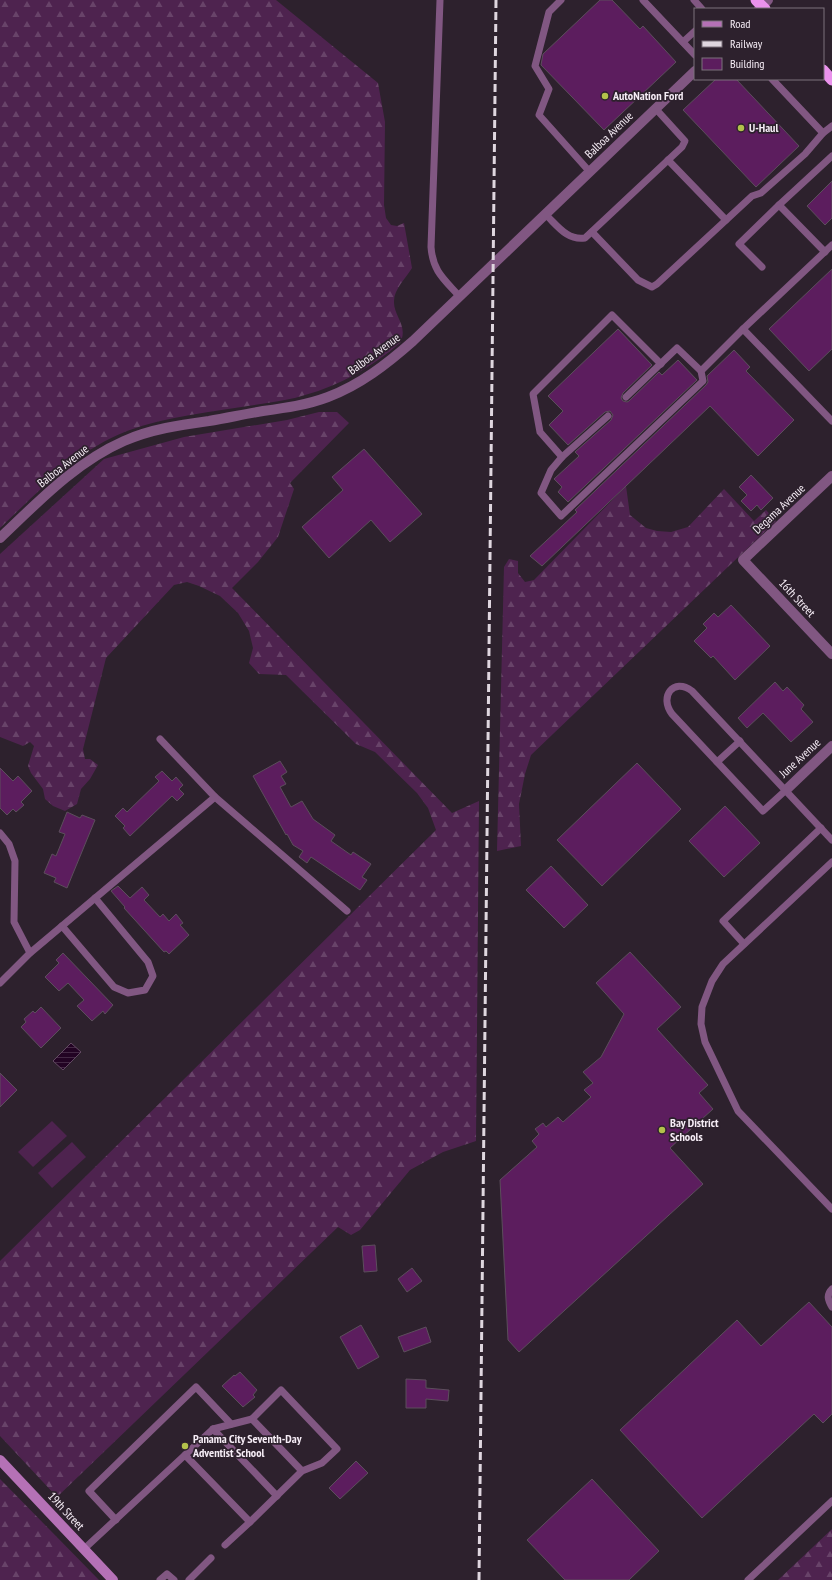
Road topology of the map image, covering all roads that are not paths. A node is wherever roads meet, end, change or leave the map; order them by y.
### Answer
1 (440, 0) edge
2 (561, 0) edge
3 (643, 0) edge
4 (694, 0) edge
5 (701, 8) edge
6 (694, 32) edge
7 (683, 42) junction
8 (694, 54) edge
9 (824, 71) edge
10 (694, 72) edge
11 (773, 80) edge
12 (832, 80) edge
13 (655, 108) junction
14 (832, 126) edge
15 (823, 133) junction
16 (832, 156) edge
17 (668, 160) junction
18 (589, 171) junction
19 (779, 205) junction
20 (545, 214) junction
21 (726, 220) junction
22 (592, 232) junction
23 (832, 245) edge
24 (825, 252) junction
25 (762, 267) dead end
26 (460, 297) junction
27 (743, 329) junction
28 (661, 364) junction
29 (701, 371) junction
30 (626, 397) dead end
31 (608, 416) dead end
32 (832, 421) edge
33 (562, 457) junction
34 (832, 476) edge
35 (0, 538) edge
36 (743, 560) joint
37 (832, 654) edge
38 (160, 739) dead end
39 (740, 742) junction
40 (832, 746) edge
41 (717, 762) junction
42 (786, 790) junction
43 (215, 796) junction
44 (821, 828) junction
45 (0, 833) edge
46 (832, 840) edge
47 (832, 862) edge
48 (95, 898) junction
49 (347, 911) dead end
50 (62, 926) junction
51 (744, 944) junction
52 (30, 953) junction
53 (0, 983) edge
54 (832, 1209) edge
55 (832, 1289) edge
56 (832, 1307) edge
57 (252, 1419) junction
58 (231, 1424) junction
59 (213, 1429) junction
60 (185, 1455) junction
61 (0, 1460) edge
62 (302, 1471) junction
63 (277, 1496) junction
64 (832, 1501) edge
65 (116, 1520) junction
66 (250, 1522) junction
67 (225, 1545) dead end
68 (84, 1549) junction
69 (212, 1558) dead end
70 (113, 1580) edge
71 (160, 1580) edge
72 (174, 1580) edge
73 (189, 1580) edge
74 (748, 1580) edge

1 - 26 lane
2 - 18 lane
3 - 7 lane
4 - 5 lane
6 - 7 lane
7 - 8 lane
9 - 12 highway
10 - 13 street, Balboa Avenue
11 - 15 lane
13 - 17 lane
13 - 18 street, Balboa Avenue
14 - 15 lane
15 - 21 lane
16 - 19 lane
17 - 21 lane
17 - 22 lane
18 - 20 street, Balboa Avenue
19 - 24 lane
19 - 25 lane
20 - 22 lane
20 - 26 street, Balboa Avenue
21 - 22 lane
23 - 24 lane
24 - 27 lane
26 - 35 street, Balboa Avenue
27 - 29 lane
27 - 32 lane
28 - 29 lane
28 - 30 lane
28 - 33 lane
29 - 33 lane
31 - 33 lane
34 - 36 street, Degama Avenue
36 - 37 street, 16th Street
38 - 43 lane
39 - 41 lane
39 - 41 lane
39 - 42 lane
40 - 42 street, June Avenue
41 - 42 lane
42 - 44 lane
43 - 48 lane
43 - 49 lane
44 - 46 lane
44 - 51 lane
45 - 52 lane
47 - 51 lane
48 - 50 lane
48 - 50 lane
50 - 52 lane
51 - 54 lane
52 - 53 lane
55 - 56 lane
57 - 58 lane
57 - 62 lane
57 - 62 lane
58 - 59 lane
58 - 65 lane
59 - 60 lane
59 - 63 lane
60 - 65 lane
60 - 66 lane
61 - 68 main road, 19th Street
62 - 63 lane
63 - 66 lane
64 - 74 lane
65 - 68 lane
66 - 67 lane
68 - 70 main road, 19th Street
69 - 73 lane
71 - 72 lane

